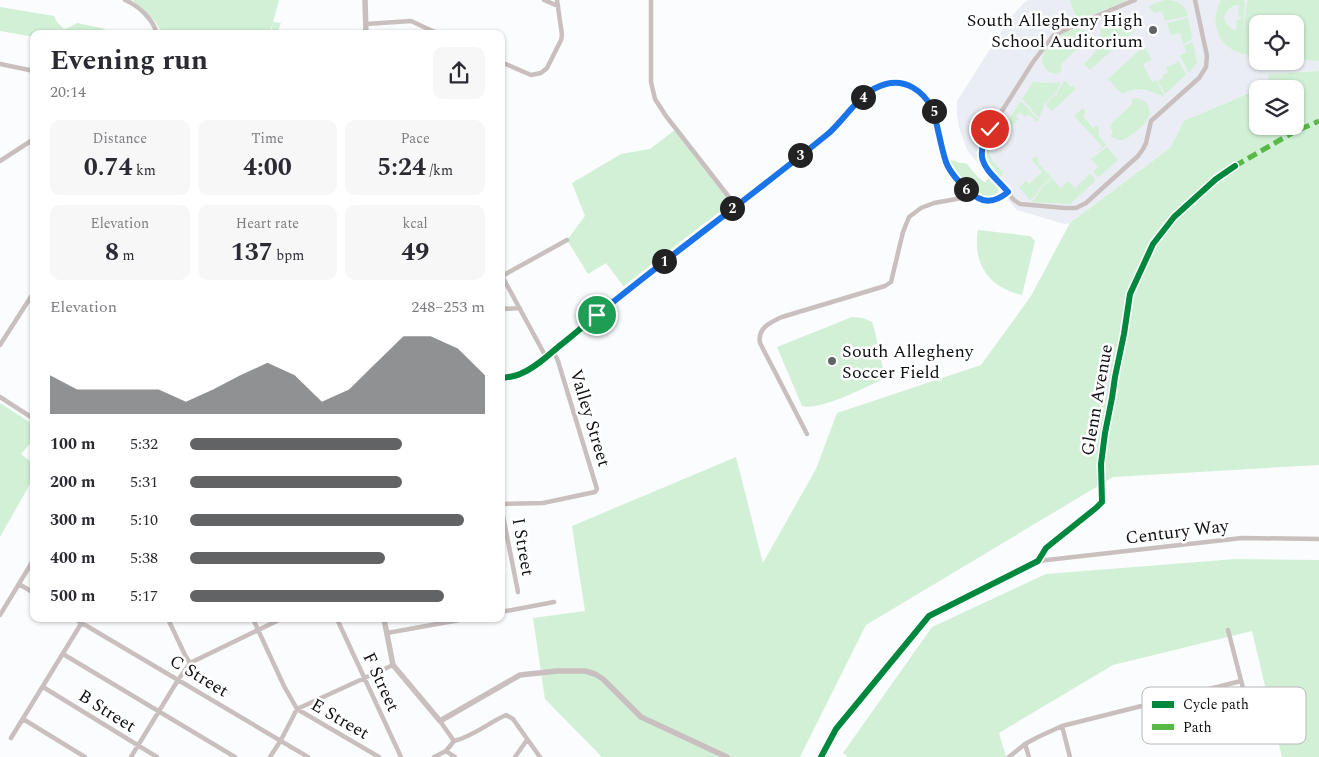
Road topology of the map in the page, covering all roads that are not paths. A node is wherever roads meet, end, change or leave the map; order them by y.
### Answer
1 (125, 0) edge
2 (365, 0) edge
3 (544, 0) edge
4 (557, 0) edge
5 (651, 0) edge
6 (1135, 0) edge
7 (1194, 1) edge
8 (558, 6) junction
9 (366, 24) junction
10 (156, 30) edge
11 (366, 30) edge
12 (430, 30) edge
13 (0, 64) edge
14 (505, 64) edge
15 (30, 70) edge
16 (30, 142) edge
17 (0, 161) edge
18 (1235, 166) dead end
19 (1008, 192) junction
20 (970, 193) junction
21 (736, 206) junction
22 (567, 240) dead end
23 (505, 273) edge
24 (505, 280) edge
25 (30, 298) edge
26 (505, 308) edge
27 (520, 308) junction
28 (0, 345) edge
29 (553, 351) junction
30 (546, 358) junction
31 (505, 377) edge
32 (0, 397) edge
33 (30, 416) edge
34 (807, 434) dead end
35 (505, 505) edge
36 (505, 525) edge
37 (1319, 539) edge
38 (1038, 561) junction
39 (30, 565) edge
40 (18, 584) junction
41 (30, 591) edge
42 (518, 592) dead end
43 (554, 602) dead end
44 (505, 611) edge
45 (0, 615) edge
46 (82, 622) edge
47 (85, 622) edge
48 (169, 622) edge
49 (254, 622) edge
50 (273, 622) edge
51 (338, 622) edge
52 (385, 622) edge
53 (422, 622) edge
54 (447, 622) edge
55 (423, 626) junction
56 (258, 629) junction
57 (1228, 630) dead end
58 (387, 633) junction
59 (63, 654) junction
60 (190, 663) junction
61 (393, 665) junction
62 (364, 678) junction
63 (178, 680) junction
64 (1241, 681) junction
65 (43, 687) junction
66 (1217, 687) edge
67 (1243, 687) edge
68 (1142, 706) edge
69 (297, 709) junction
70 (158, 712) junction
71 (23, 719) junction
72 (440, 721) junction
73 (1062, 726) junction
74 (11, 738) dead end
75 (280, 740) junction
76 (527, 740) junction
77 (454, 741) junction
78 (1025, 744) junction
79 (138, 746) junction
80 (446, 751) junction
81 (85, 757) edge
82 (131, 757) edge
83 (158, 757) edge
84 (235, 757) edge
85 (270, 757) edge
86 (308, 757) edge
87 (379, 757) edge
88 (401, 757) edge
89 (434, 757) edge
90 (455, 757) edge
91 (515, 757) edge
92 (540, 757) edge
93 (727, 757) edge
94 (821, 757) edge
95 (1010, 757) edge
96 (1029, 757) edge
97 (1070, 757) edge

1 - 10 street
2 - 9 street
3 - 8 street
4 - 8 street
5 - 21 street
6 - 19 street
7 - 19 street
8 - 14 street
9 - 11 street
9 - 12 street
13 - 15 street
16 - 17 street
18 - 38 street, Glenn Avenue
19 - 20 street
20 - 21 street
20 - 34 street
21 - 29 street
22 - 23 street
24 - 27 street, Valley Street
25 - 28 street
26 - 27 street
27 - 30 street, Valley Street
29 - 30 street
29 - 35 street, Valley Street
30 - 31 street
32 - 33 street
36 - 42 street, I Street
37 - 38 street, Century Way
38 - 94 street, Glenn Avenue
39 - 40 street
40 - 41 street
40 - 45 street
43 - 44 street
46 - 59 street
47 - 63 street, C Street
48 - 60 street
49 - 56 street, E Street
50 - 56 street
51 - 62 street, F Street
52 - 58 street
53 - 55 street
54 - 55 street
55 - 58 street
56 - 60 street
56 - 69 street, E Street
57 - 64 street
58 - 61 street
59 - 65 street
59 - 70 street
60 - 63 street
61 - 62 street
61 - 72 street
62 - 69 street
62 - 88 street, F Street
63 - 70 street
63 - 75 street, C Street
64 - 66 street
64 - 67 street
65 - 71 street
65 - 79 street, B Street
68 - 73 street
69 - 75 street
69 - 87 street, E Street
70 - 79 street
70 - 84 street
71 - 74 street
71 - 81 street
72 - 77 street
72 - 93 street
73 - 78 street
73 - 97 street
75 - 85 street
75 - 86 street, C Street
76 - 77 street
76 - 91 street
76 - 92 street
77 - 80 street
78 - 95 street
78 - 96 street
79 - 82 street
79 - 83 street, B Street
80 - 89 street
80 - 90 street

